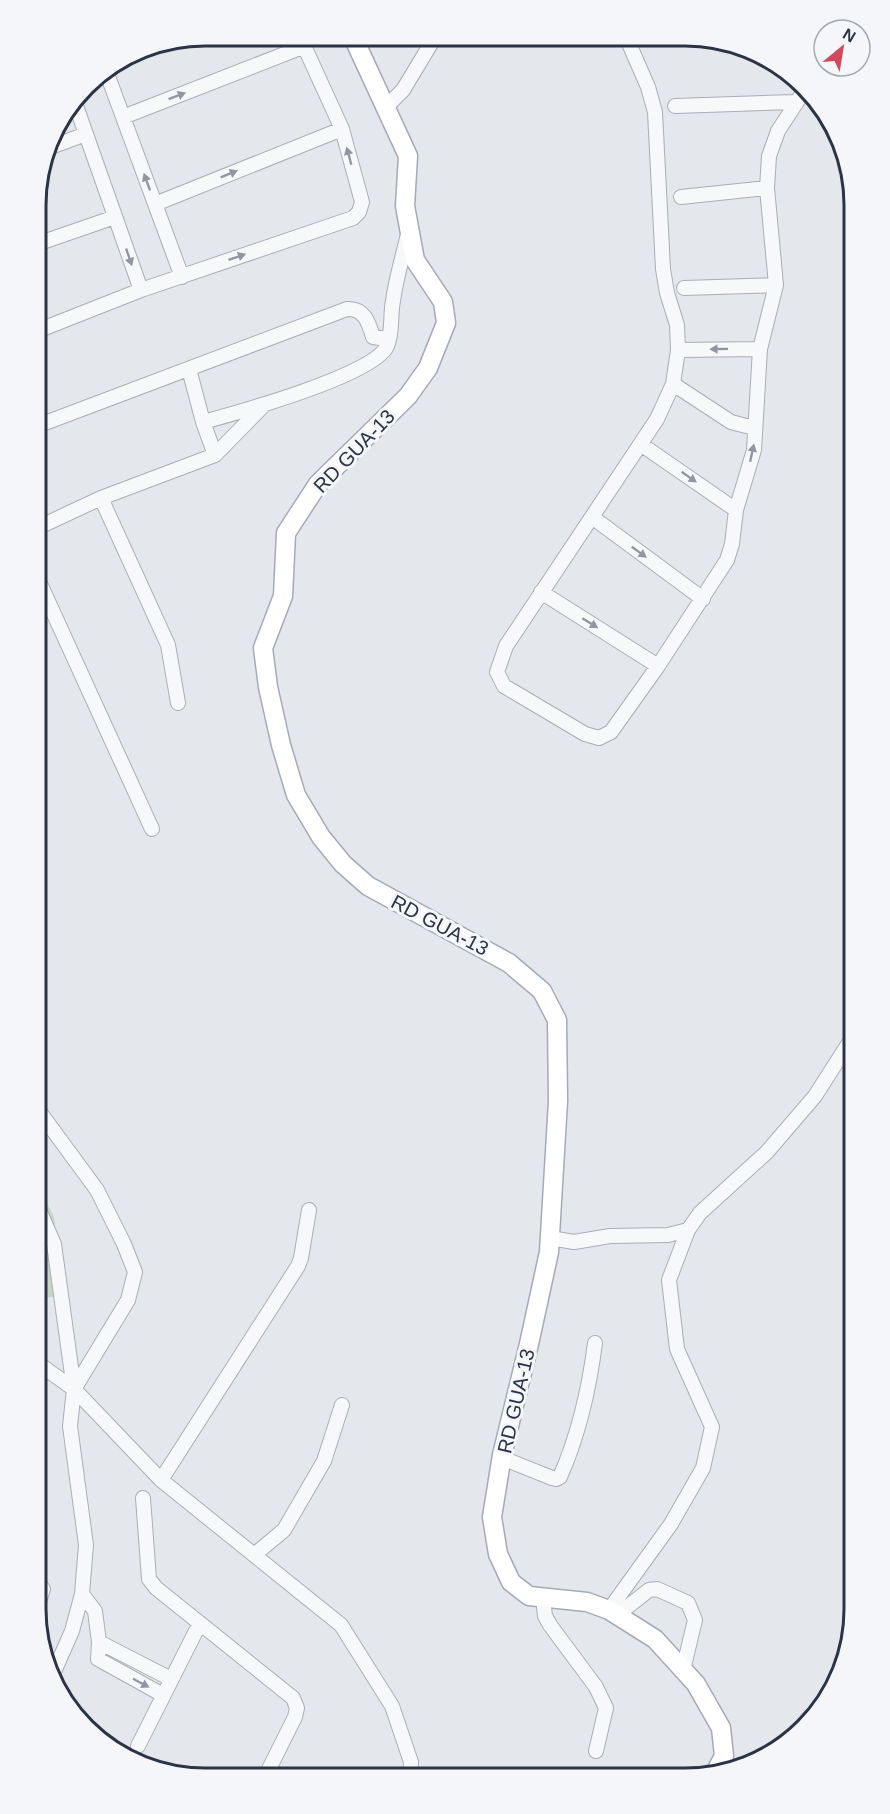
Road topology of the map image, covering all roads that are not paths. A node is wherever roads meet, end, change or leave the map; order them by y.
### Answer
1 (630, 46) edge
2 (288, 47) edge
3 (305, 47) edge
4 (358, 47) edge
5 (430, 47) edge
6 (109, 79) edge
7 (799, 96) edge
8 (795, 102) junction
9 (675, 106) dead end
10 (385, 108) junction
11 (78, 111) edge
12 (123, 117) junction
13 (342, 129) junction
14 (86, 134) junction
15 (60, 144) edge
16 (767, 188) junction
17 (681, 197) dead end
18 (155, 204) junction
19 (115, 217) junction
20 (409, 230) junction
21 (47, 241) edge
22 (182, 277) junction
23 (776, 285) junction
24 (684, 288) dead end
25 (141, 290) junction
26 (47, 327) edge
27 (388, 339) junction
28 (760, 349) junction
29 (678, 350) junction
30 (189, 369) junction
31 (673, 384) junction
32 (263, 405) junction
33 (47, 422) edge
34 (203, 422) junction
35 (754, 428) junction
36 (642, 445) junction
37 (215, 455) junction
38 (101, 498) junction
39 (736, 510) junction
40 (592, 517) junction
41 (47, 523) edge
42 (541, 592) junction
43 (47, 598) edge
44 (703, 599) junction
45 (658, 666) junction
46 (178, 703) dead end
47 (152, 829) dead end
48 (843, 1051) edge
49 (46, 1122) edge
50 (309, 1210) dead end
51 (46, 1226) edge
52 (687, 1230) junction
53 (550, 1238) junction
54 (595, 1343) dead end
55 (46, 1369) edge
56 (74, 1389) junction
57 (342, 1405) dead end
58 (502, 1458) junction
59 (161, 1480) junction
60 (143, 1498) dead end
61 (254, 1555) junction
62 (82, 1593) junction
63 (543, 1598) junction
64 (613, 1613) junction
65 (200, 1623) junction
66 (99, 1642) junction
67 (57, 1664) edge
68 (683, 1670) junction
69 (171, 1679) junction
70 (163, 1695) junction
71 (138, 1746) dead end
72 (596, 1751) dead end
73 (720, 1763) edge
74 (270, 1768) edge
75 (411, 1768) edge

1 - 29 street
12 -> 2 street
3 - 13 street
4 - 10 main road, RD GUA-13
5 - 10 street
6 - 12 street
7 - 8 street
8 - 9 street
8 - 16 street
10 - 20 main road, RD GUA-13
11 - 14 street
18 -> 12 street
18 -> 13 street
22 -> 13 street
14 - 15 street
14 - 19 street
16 - 17 street
16 - 23 street
18 - 22 street
19 - 21 street
19 -> 25 street
20 - 27 street
20 - 53 main road, RD GUA-13
22 - 25 street
23 - 24 street
23 - 28 street
25 - 26 street
27 - 30 street
27 - 32 street
28 -> 29 street
28 - 35 street
29 - 31 street
30 - 33 street
30 - 34 street
31 - 35 street
31 - 36 street
32 - 34 street
32 - 37 street
34 - 37 street
39 -> 35 street
36 -> 39 street
36 - 40 street
37 - 38 street
38 - 41 street
38 - 46 street
39 - 44 street
40 - 42 street
40 -> 44 street
42 -> 45 street
42 - 45 street
43 - 47 street
44 - 45 street
48 - 52 street
49 - 56 street
50 - 59 street
51 - 56 street
52 - 53 street
52 - 64 street
53 - 58 main road, RD GUA-13
54 - 58 street
55 - 56 street
56 - 59 street
56 - 62 street
57 - 61 street
58 - 63 main road, RD GUA-13
59 - 61 street
60 - 65 street
61 - 75 street
62 - 66 street
62 - 67 street
63 - 64 main road, RD GUA-13
63 - 72 street
64 - 68 main road, RD GUA-13
64 - 68 street
65 - 69 street
65 - 74 street
66 - 69 street
66 -> 70 street
68 - 73 main road, RD GUA-13
69 - 70 street
70 - 71 street

